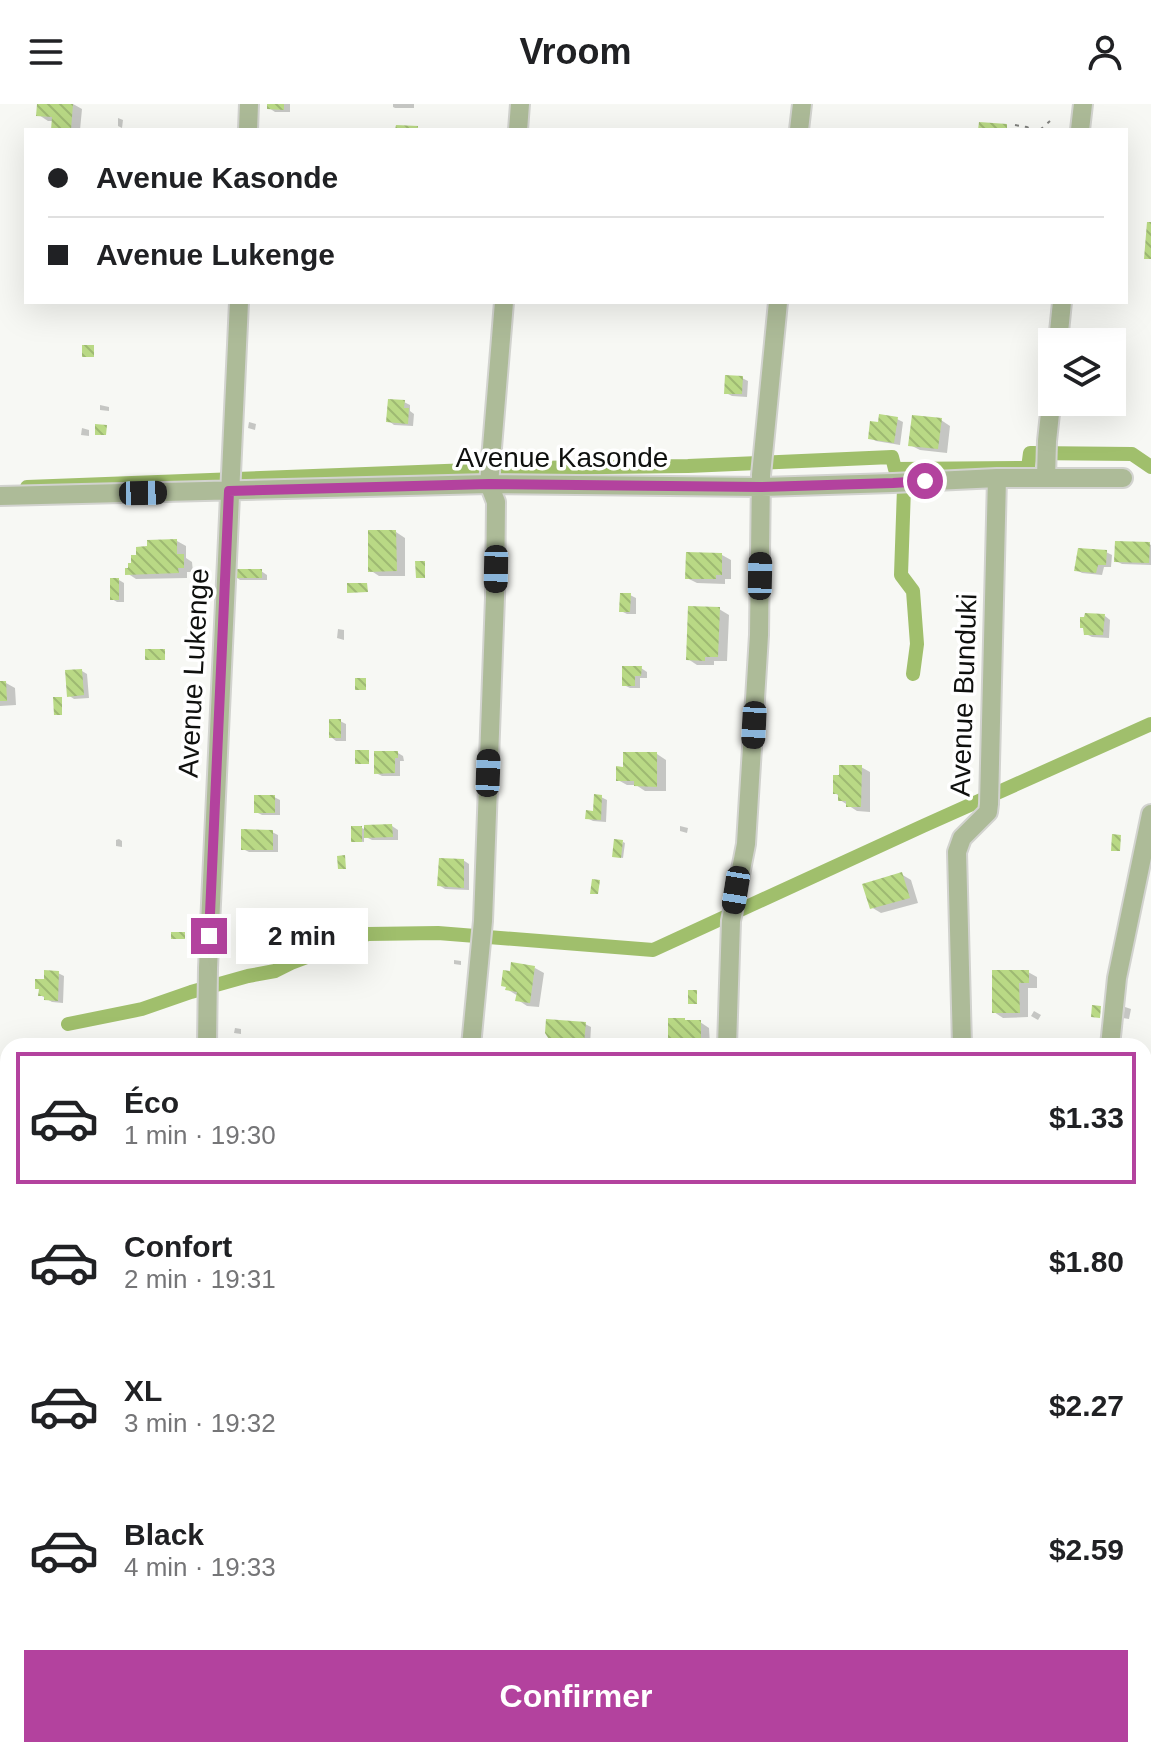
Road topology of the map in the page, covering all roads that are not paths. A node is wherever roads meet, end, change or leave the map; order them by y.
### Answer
1 (249, 104) edge
2 (520, 104) edge
3 (802, 104) edge
4 (1083, 104) edge
5 (248, 128) edge
6 (518, 128) edge
7 (799, 128) edge
8 (1080, 128) edge
9 (239, 304) edge
10 (504, 304) edge
11 (778, 304) edge
12 (1062, 304) edge
13 (1059, 328) edge
14 (1050, 416) edge
15 (1046, 471) junction
16 (997, 478) junction
17 (1123, 478) dead end
18 (761, 481) junction
19 (489, 484) junction
20 (229, 491) junction
21 (0, 496) edge
22 (1151, 814) edge
23 (207, 1038) edge
24 (472, 1038) edge
25 (727, 1038) edge
26 (962, 1038) edge
27 (1111, 1038) edge

1 - 5 street
2 - 6 street
3 - 7 street
4 - 8 street
9 - 20 street, Avenue Lukenge
10 - 19 street
11 - 18 street
12 - 13 street
14 - 15 street
15 - 16 street, Avenue Kasonde
15 - 17 street, Avenue Kasonde
16 - 18 street, Avenue Kasonde
16 - 26 street, Avenue Bunduki
18 - 19 street, Avenue Kasonde
18 - 25 street
19 - 20 street, Avenue Kasonde
19 - 24 street
20 - 21 street, Avenue Kasonde
20 - 23 street, Avenue Lukenge
22 - 27 street

